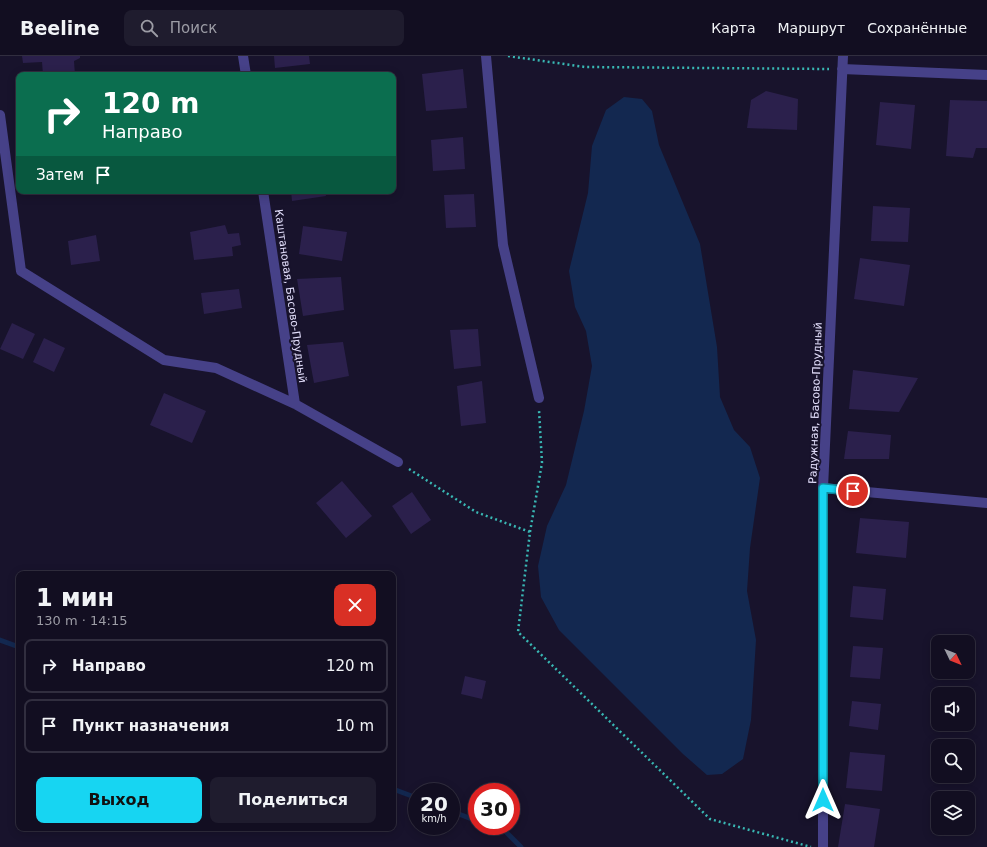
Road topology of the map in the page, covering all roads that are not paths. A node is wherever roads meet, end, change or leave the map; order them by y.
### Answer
1 (243, 56) edge
2 (486, 56) edge
3 (843, 56) edge
4 (842, 69) junction
5 (246, 72) edge
6 (987, 75) edge
7 (0, 115) edge
8 (263, 194) edge
9 (538, 398) road end
10 (294, 404) junction
11 (398, 462) road end
12 (823, 488) junction
13 (987, 503) edge
14 (823, 847) edge

1 - 5 street
2 - 9 street
3 - 4 street, Радужная, Басово-Прудный
4 - 6 street
4 - 12 street, Радужная, Басово-Прудный
7 - 10 street
8 - 10 street, Каштановая, Басово-Прудный
10 - 11 street
12 - 13 street
12 - 14 street, Радужная, Басово-Прудный

